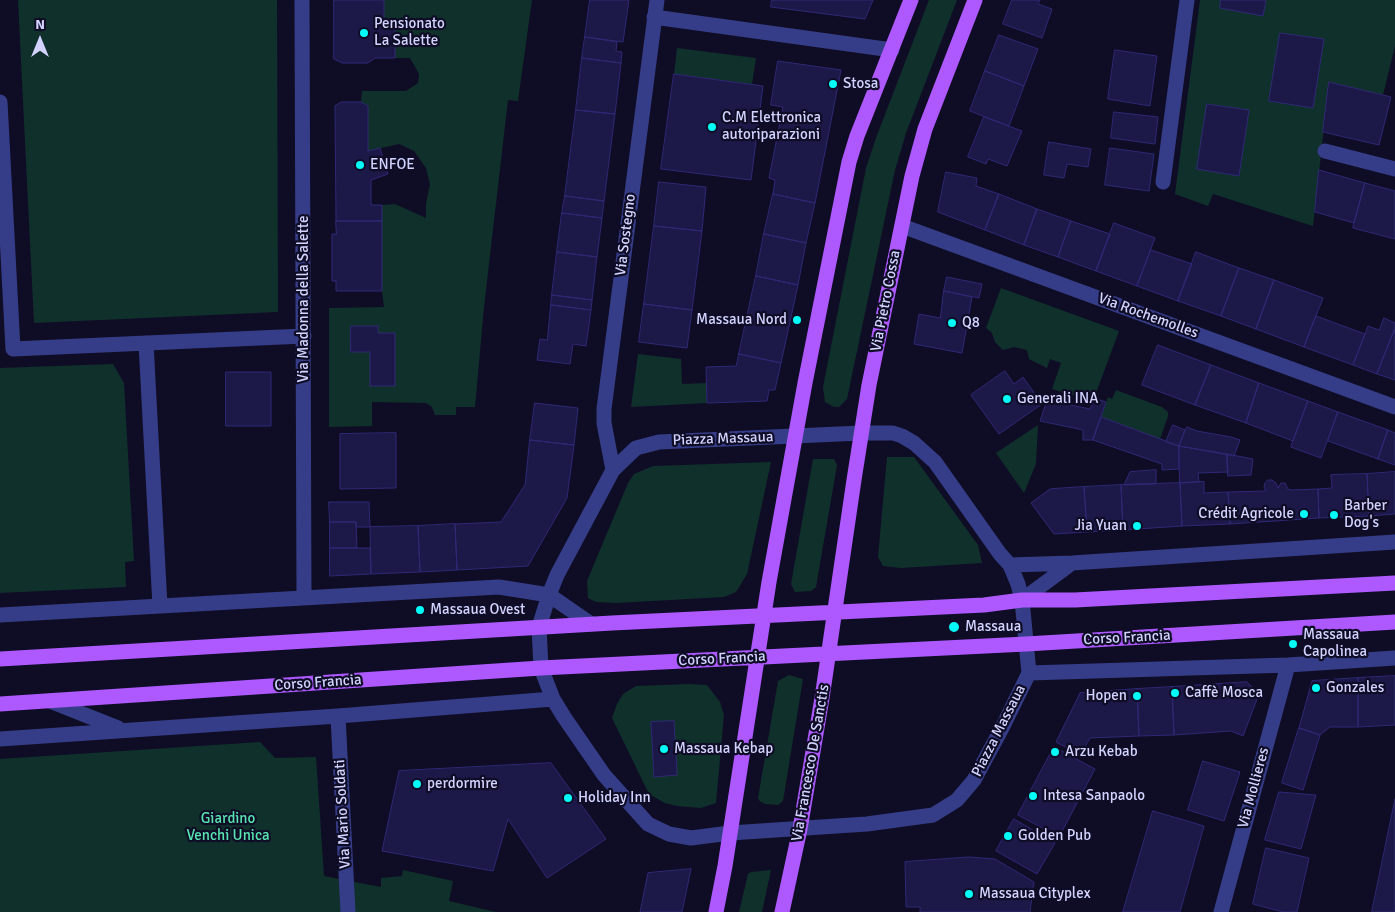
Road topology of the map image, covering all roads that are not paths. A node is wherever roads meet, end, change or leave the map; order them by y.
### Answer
1 (302, 0) edge
2 (656, 0) edge
3 (911, 0) edge
4 (975, 0) edge
5 (1187, 0) edge
6 (654, 17) junction
7 (892, 50) junction
8 (0, 102) edge
9 (1325, 151) dead end
10 (1395, 169) edge
11 (1163, 182) dead end
12 (902, 226) junction
13 (304, 336) junction
14 (146, 343) junction
15 (1395, 407) edge
16 (861, 433) junction
17 (796, 436) junction
18 (614, 470) junction
19 (1395, 542) edge
20 (1072, 563) junction
21 (1010, 565) junction
22 (1395, 583) edge
23 (549, 595) junction
24 (304, 598) junction
25 (1022, 600) junction
26 (160, 606) junction
27 (835, 612) junction
28 (0, 615) edge
29 (764, 615) junction
30 (1395, 622) edge
31 (591, 624) junction
32 (539, 627) junction
33 (1026, 644) junction
34 (829, 654) junction
35 (757, 657) junction
36 (1395, 658) edge
37 (0, 659) edge
38 (1288, 665) junction
39 (541, 668) junction
40 (1029, 673) junction
41 (553, 699) junction
42 (50, 701) junction
43 (0, 704) edge
44 (338, 716) junction
45 (122, 730) junction
46 (0, 739) edge
47 (800, 829) junction
48 (730, 833) junction
49 (348, 912) edge
50 (716, 912) edge
51 (782, 912) edge
52 (1221, 912) edge

1 - 13 street, Via Madonna della Salette
2 - 6 street, Via Sostegno
3 - 7 main road
4 - 12 main road, Via Pietro Cossa
5 - 11 street
6 - 7 street
6 - 18 street, Via Sostegno
7 - 17 main road
8 - 14 street
9 - 10 street
12 - 15 street, Via Rochemolles
12 - 16 main road, Via Pietro Cossa
13 - 14 street
13 - 24 street, Via Madonna della Salette
14 - 26 street
16 - 17 street, Piazza Massaua
16 - 21 street, Piazza Massaua
16 - 27 main road, Via Pietro Cossa
17 - 18 street, Piazza Massaua
17 - 29 main road
18 - 23 street, Piazza Massaua
19 - 20 street
20 - 21 street
20 - 25 street
21 - 25 street, Piazza Massaua
22 - 25 main road
23 - 24 street
23 - 31 street
23 - 32 street, Piazza Massaua
24 - 26 street
25 - 27 main road
25 - 33 street, Piazza Massaua
26 - 28 street
27 - 29 main road
27 - 34 main road, Via Francesco De Sanctis
29 - 31 main road
29 - 35 main road
30 - 33 main road, Corso Francia
31 - 32 main road
32 - 37 main road
32 - 39 street, Piazza Massaua
33 - 34 main road, Corso Francia
33 - 40 street, Piazza Massaua
34 - 35 main road, Corso Francia
34 - 47 main road, Via Francesco De Sanctis
35 - 39 main road, Corso Francia
35 - 48 main road
36 - 38 street, Corso Francia
38 - 40 street, Corso Francia
38 - 52 street, Via Mollieres
39 - 41 street, Piazza Massaua
39 - 42 main road, Corso Francia
40 - 47 street, Piazza Massaua
41 - 44 street, Corso Francia
41 - 48 street, Piazza Massaua
42 - 43 main road, Corso Francia
42 - 45 street, Corso Francia
44 - 45 street, Corso Francia
44 - 49 street, Via Mario Soldati
45 - 46 street, Corso Francia
47 - 48 street, Piazza Massaua
47 - 51 main road, Via Francesco De Sanctis
48 - 50 main road

